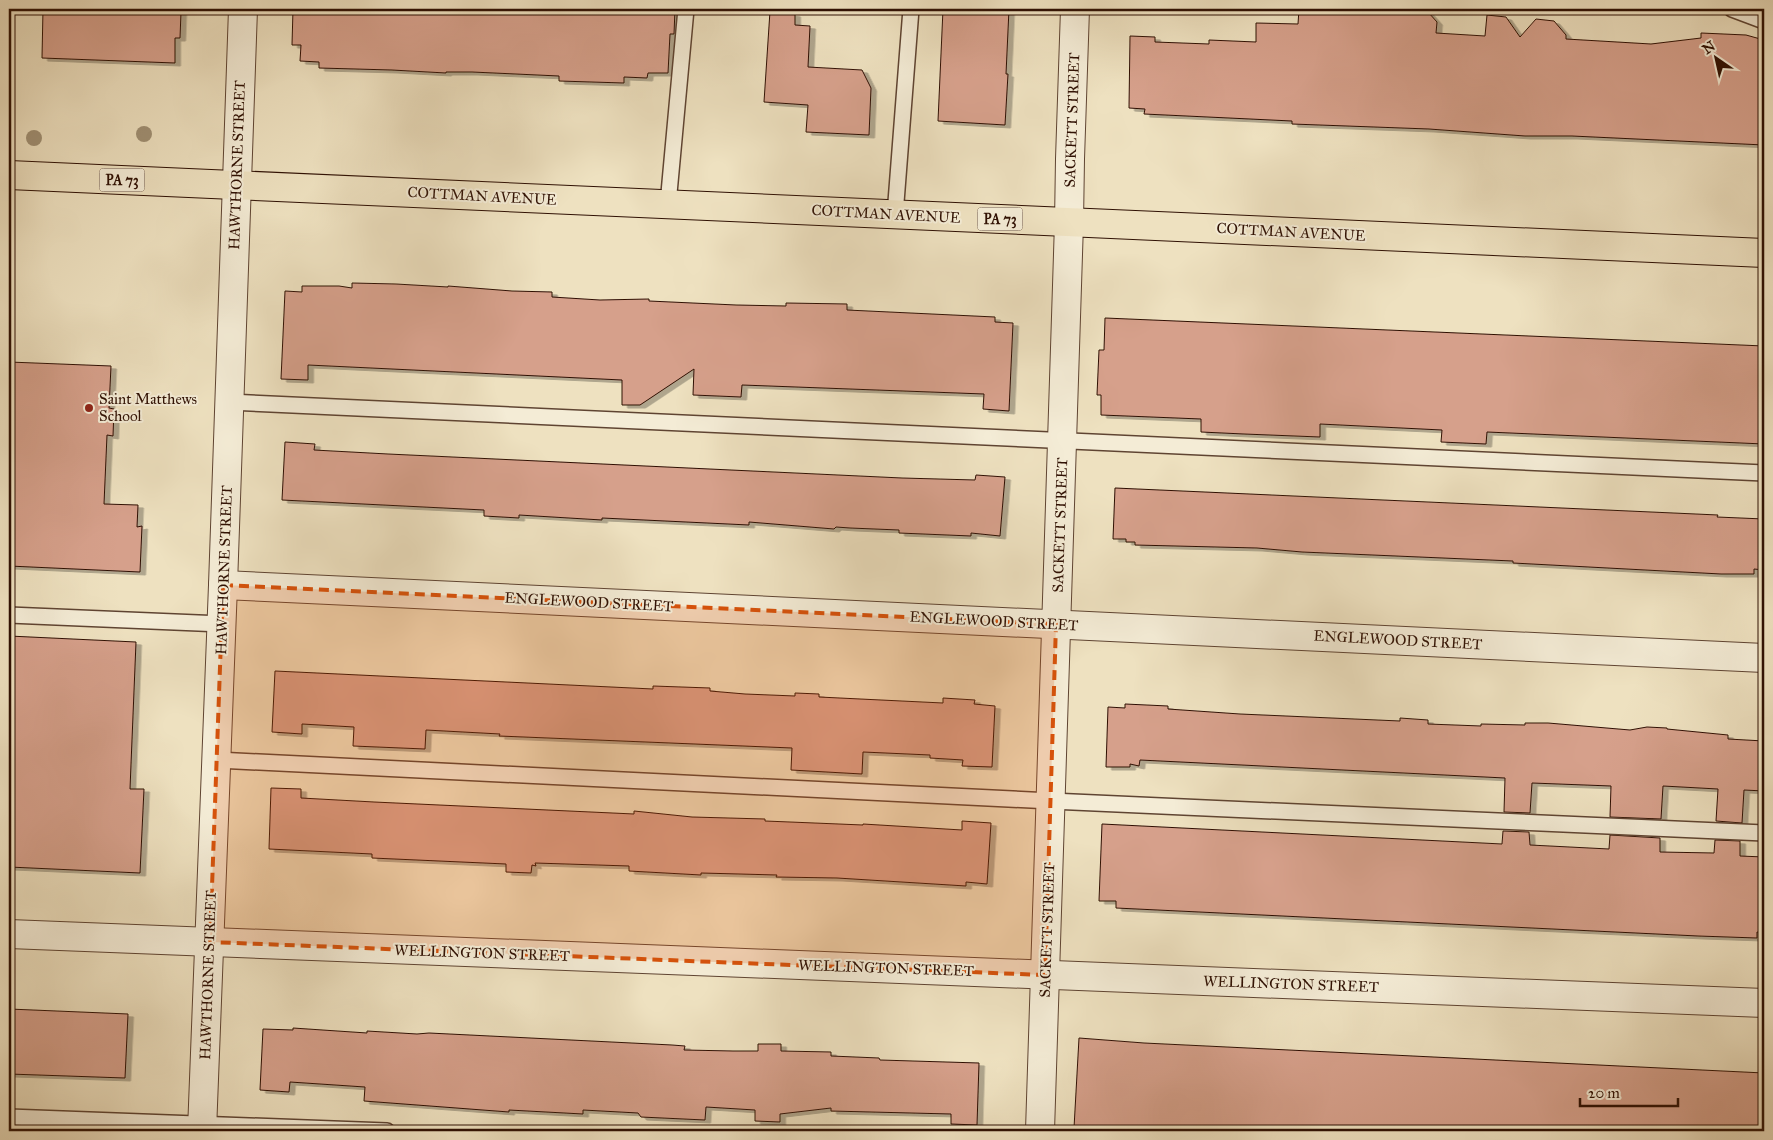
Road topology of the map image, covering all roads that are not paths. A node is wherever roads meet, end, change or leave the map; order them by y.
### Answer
1 (243, 9) edge
2 (686, 9) edge
3 (911, 9) edge
4 (1075, 9) edge
5 (1732, 9) edge
6 (1764, 21) edge
7 (9, 175) edge
8 (236, 185) junction
9 (668, 204) junction
10 (895, 214) junction
11 (1069, 223) junction
12 (1764, 253) edge
13 (229, 402) junction
14 (1062, 440) junction
15 (1764, 473) edge
16 (223, 585) junction
17 (9, 615) edge
18 (222, 624) junction
19 (1056, 624) junction
20 (1764, 658) edge
21 (217, 760) junction
22 (1051, 801) junction
23 (1764, 833) edge
24 (9, 934) edge
25 (210, 942) junction
26 (1045, 975) junction
27 (1764, 1003) edge
28 (9, 1117) edge
29 (202, 1127) edge
30 (387, 1131) edge
31 (1040, 1131) edge

1 - 8 street, HAWTHORNE STREET
2 - 9 lane
3 - 10 lane
4 - 11 street, SACKETT STREET
5 - 6 lane
7 - 8 main road, COTTMAN AVENUE / PA 73
8 - 9 main road, COTTMAN AVENUE / PA 73
8 - 13 street, HAWTHORNE STREET
9 - 10 main road, COTTMAN AVENUE / PA 73
10 - 11 main road, COTTMAN AVENUE / PA 73
11 - 12 main road, COTTMAN AVENUE / PA 73
11 - 14 street, SACKETT STREET
13 - 14 lane
13 - 16 street, HAWTHORNE STREET
14 - 15 lane
14 - 19 street, SACKETT STREET
16 - 18 street, HAWTHORNE STREET
16 - 19 street, ENGLEWOOD STREET
17 - 18 lane
18 - 21 street, HAWTHORNE STREET
19 - 20 street, ENGLEWOOD STREET
19 - 22 street, SACKETT STREET
21 - 22 lane
21 - 25 street, HAWTHORNE STREET
22 - 23 lane
22 - 26 street, SACKETT STREET
24 - 25 street, WELLINGTON STREET
25 - 26 street, WELLINGTON STREET
25 - 29 street, HAWTHORNE STREET
26 - 27 street, WELLINGTON STREET
26 - 31 street, SACKETT STREET
28 - 29 lane
29 - 30 lane

